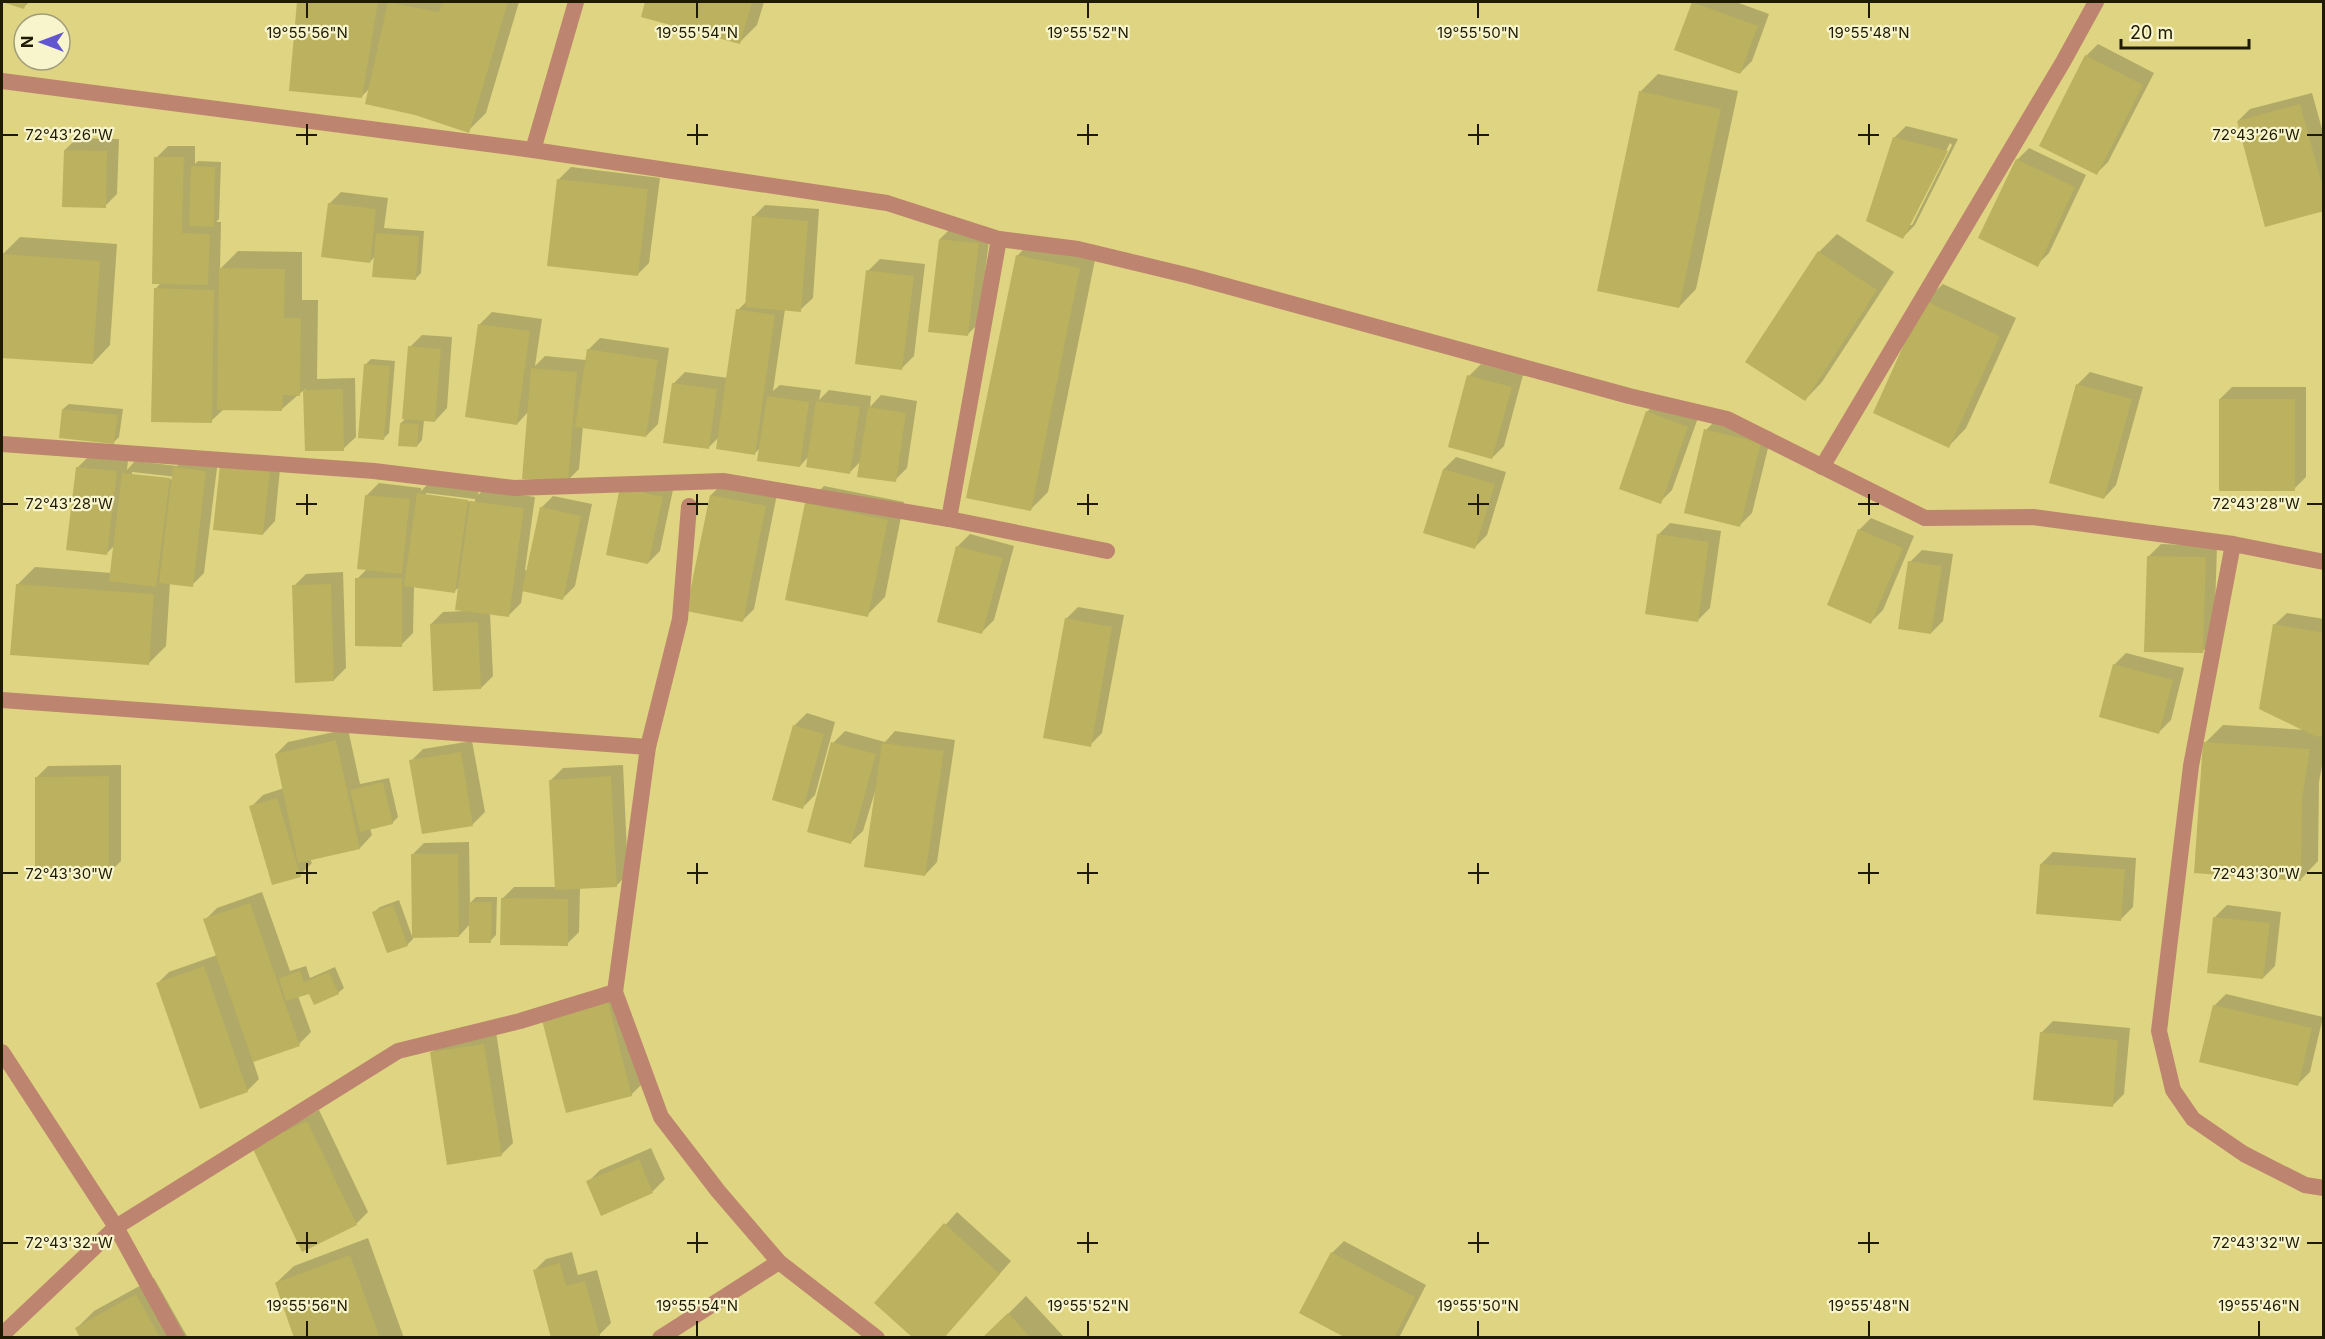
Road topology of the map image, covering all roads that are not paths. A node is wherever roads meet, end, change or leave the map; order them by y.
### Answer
1 (576, 2) edge
2 (2096, 2) edge
3 (2, 81) edge
4 (533, 150) junction
5 (999, 239) junction
6 (2, 444) edge
7 (1822, 467) junction
8 (689, 506) dead end
9 (949, 519) junction
10 (2233, 544) junction
11 (1107, 551) dead end
12 (2324, 562) edge
13 (2, 700) edge
14 (648, 747) junction
15 (615, 992) junction
16 (2, 1052) edge
17 (2324, 1188) edge
18 (116, 1227) junction
19 (779, 1262) junction
20 (2, 1335) edge
21 (177, 1338) edge
22 (660, 1338) edge
23 (877, 1338) edge

1 - 4 street
2 - 7 street
3 - 4 street
4 - 5 street
5 - 7 street
5 - 9 street
6 - 9 street
7 - 10 street
8 - 14 street
9 - 11 street
10 - 12 street
10 - 17 street
13 - 14 street
14 - 15 street
15 - 18 street
15 - 19 street
16 - 18 street
18 - 20 street
18 - 21 street
19 - 22 street
19 - 23 street

